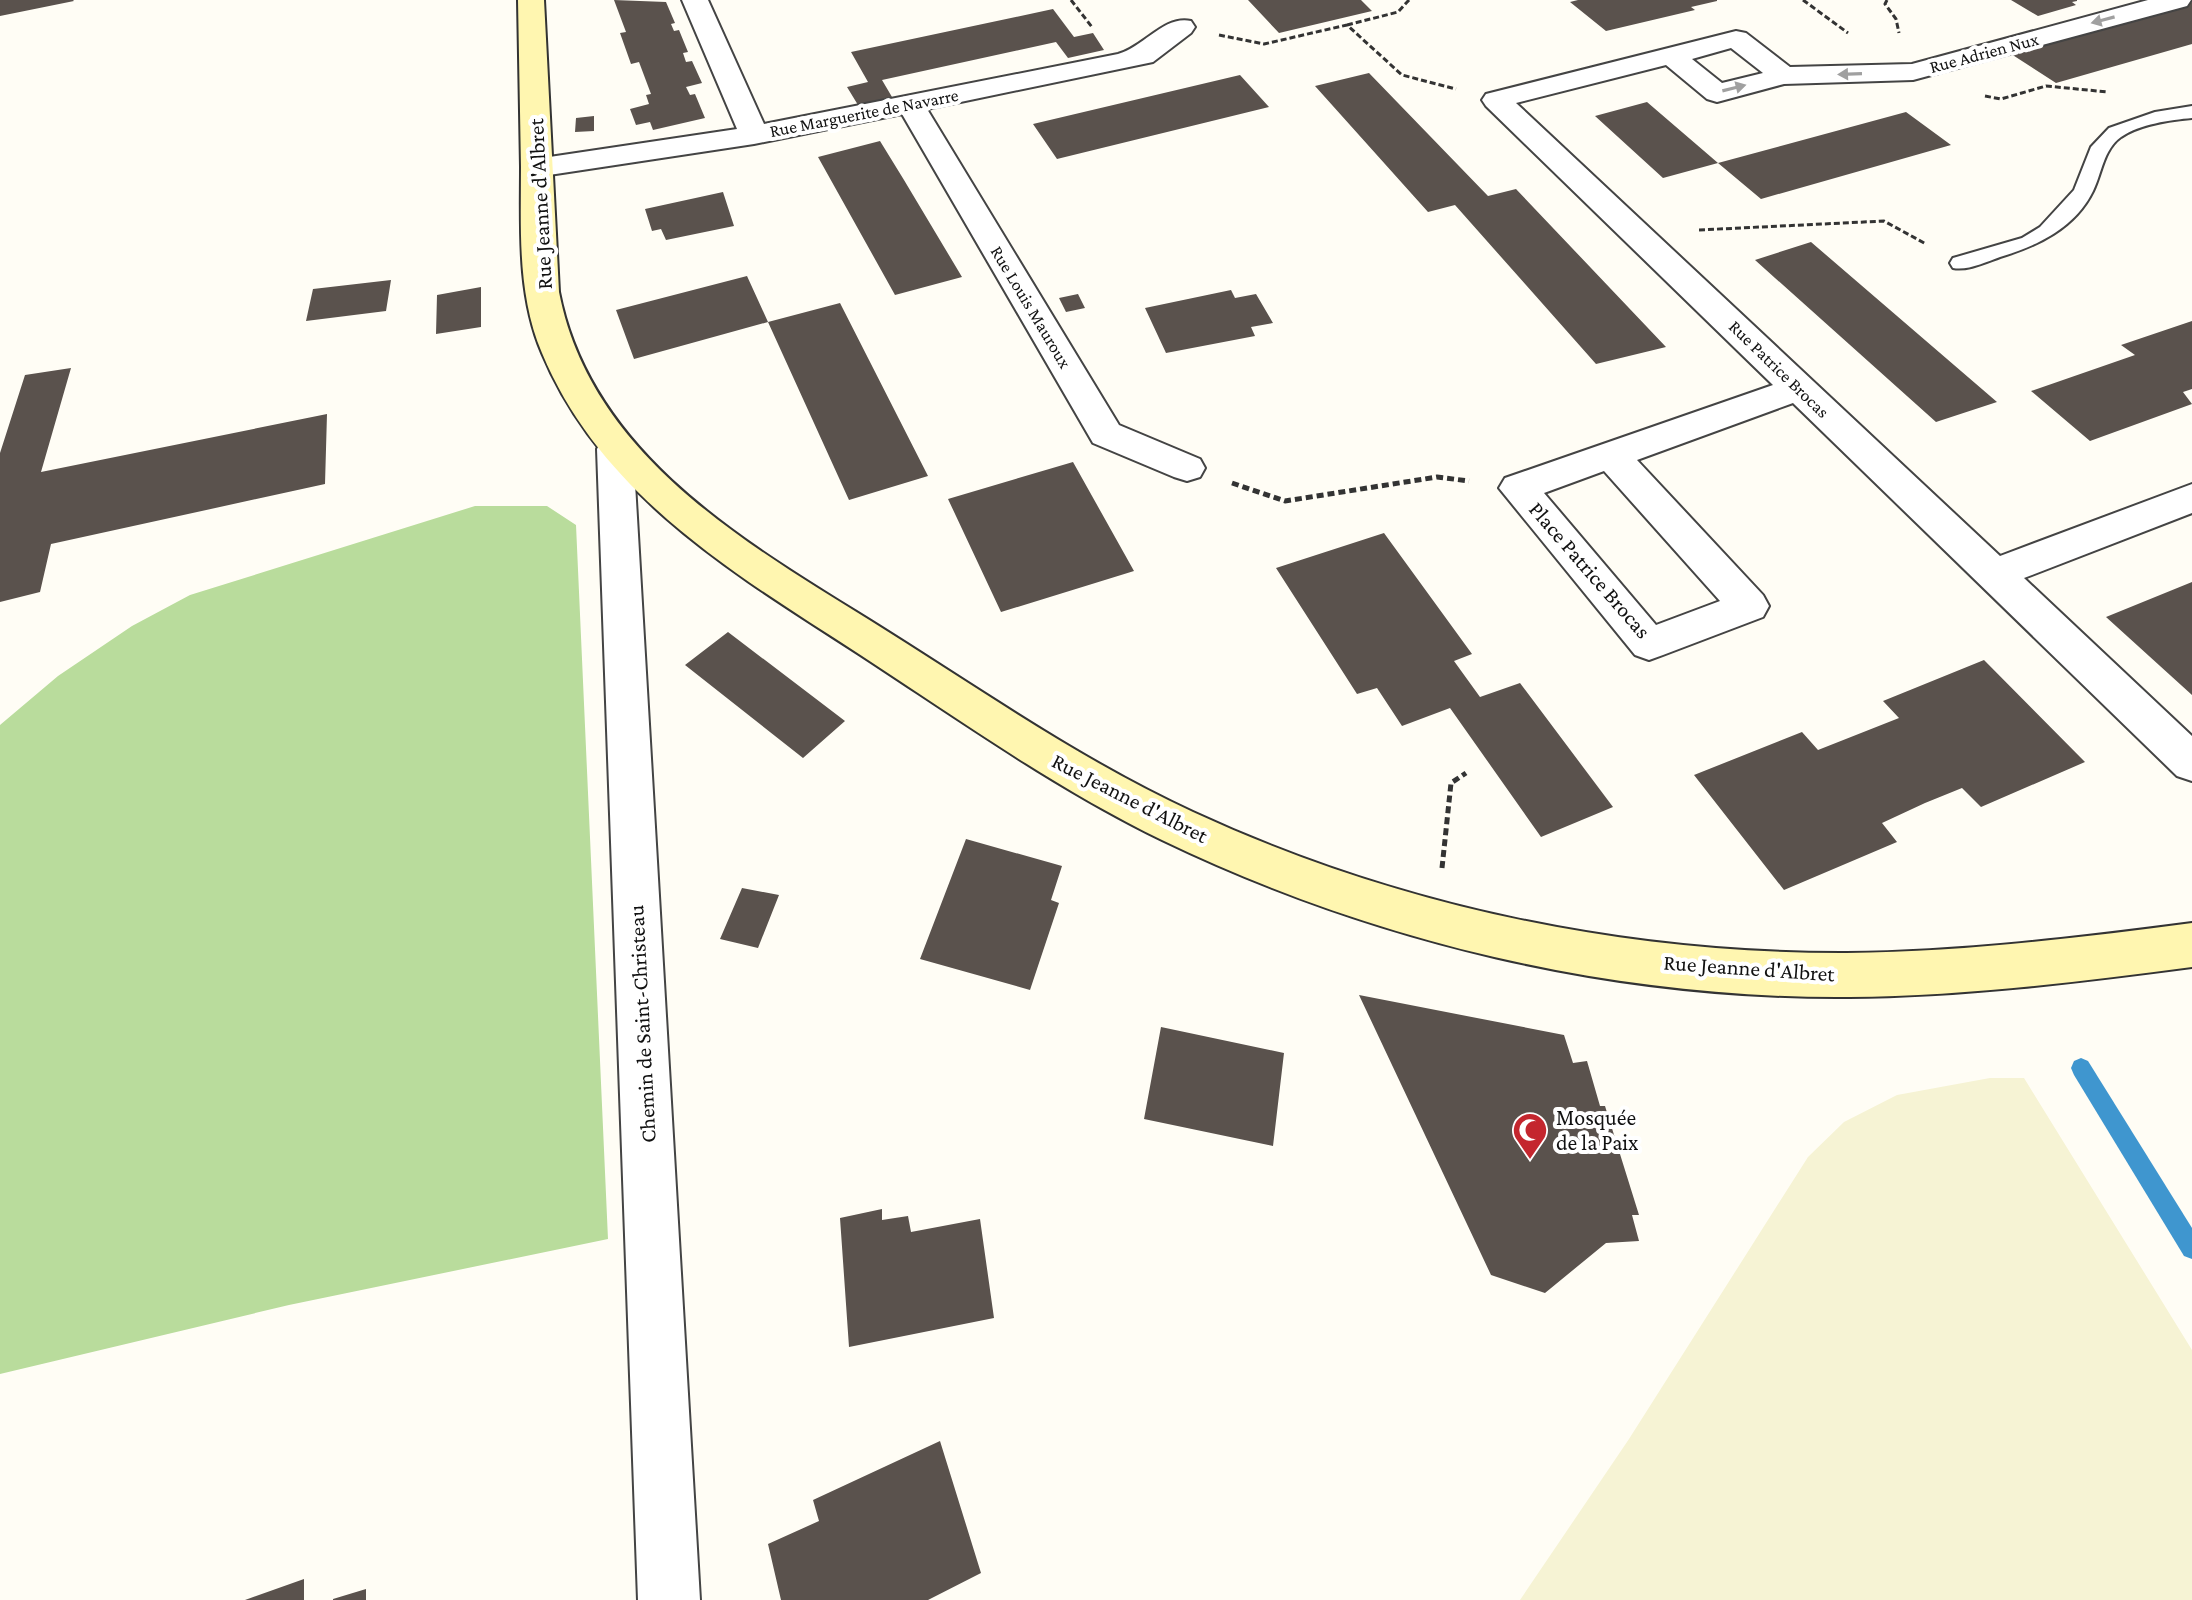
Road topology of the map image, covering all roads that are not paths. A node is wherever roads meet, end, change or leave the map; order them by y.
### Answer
1 (531, 0) edge
2 (695, 0) edge
3 (2178, 0) edge
4 (1181, 27) road end
5 (1670, 55) junction
6 (1784, 76) junction
7 (910, 104) junction
8 (2192, 112) edge
9 (754, 135) junction
10 (536, 168) junction
11 (1960, 263) road end
12 (1800, 388) junction
13 (615, 449) junction
14 (1612, 456) junction
15 (1187, 468) road end
16 (2192, 498) edge
17 (1994, 574) junction
18 (2192, 763) edge
19 (2192, 945) edge
20 (669, 1600) edge

1 - 10 street, Rue Jeanne d'Albret
2 - 9 street
3 -> 6 street, Rue Adrien Nux
4 - 7 street, Rue Marguerite de Navarre
5 - 6 street
5 -> 6 street
5 - 12 street, Rue Patrice Brocas
7 - 9 street, Rue Marguerite de Navarre
7 - 15 street, Rue Louis Mauroux
8 - 11 lane
9 - 10 street, Rue Marguerite de Navarre
10 - 13 street, Rue Jeanne d'Albret
12 - 14 street, Place Patrice Brocas
12 - 17 street, Rue Patrice Brocas
13 - 19 street, Rue Jeanne d'Albret
13 - 20 street, Chemin de Saint-Christeau
14 - 14 street, Place Patrice Brocas
16 - 17 street
17 - 18 street, Rue Patrice Brocas

